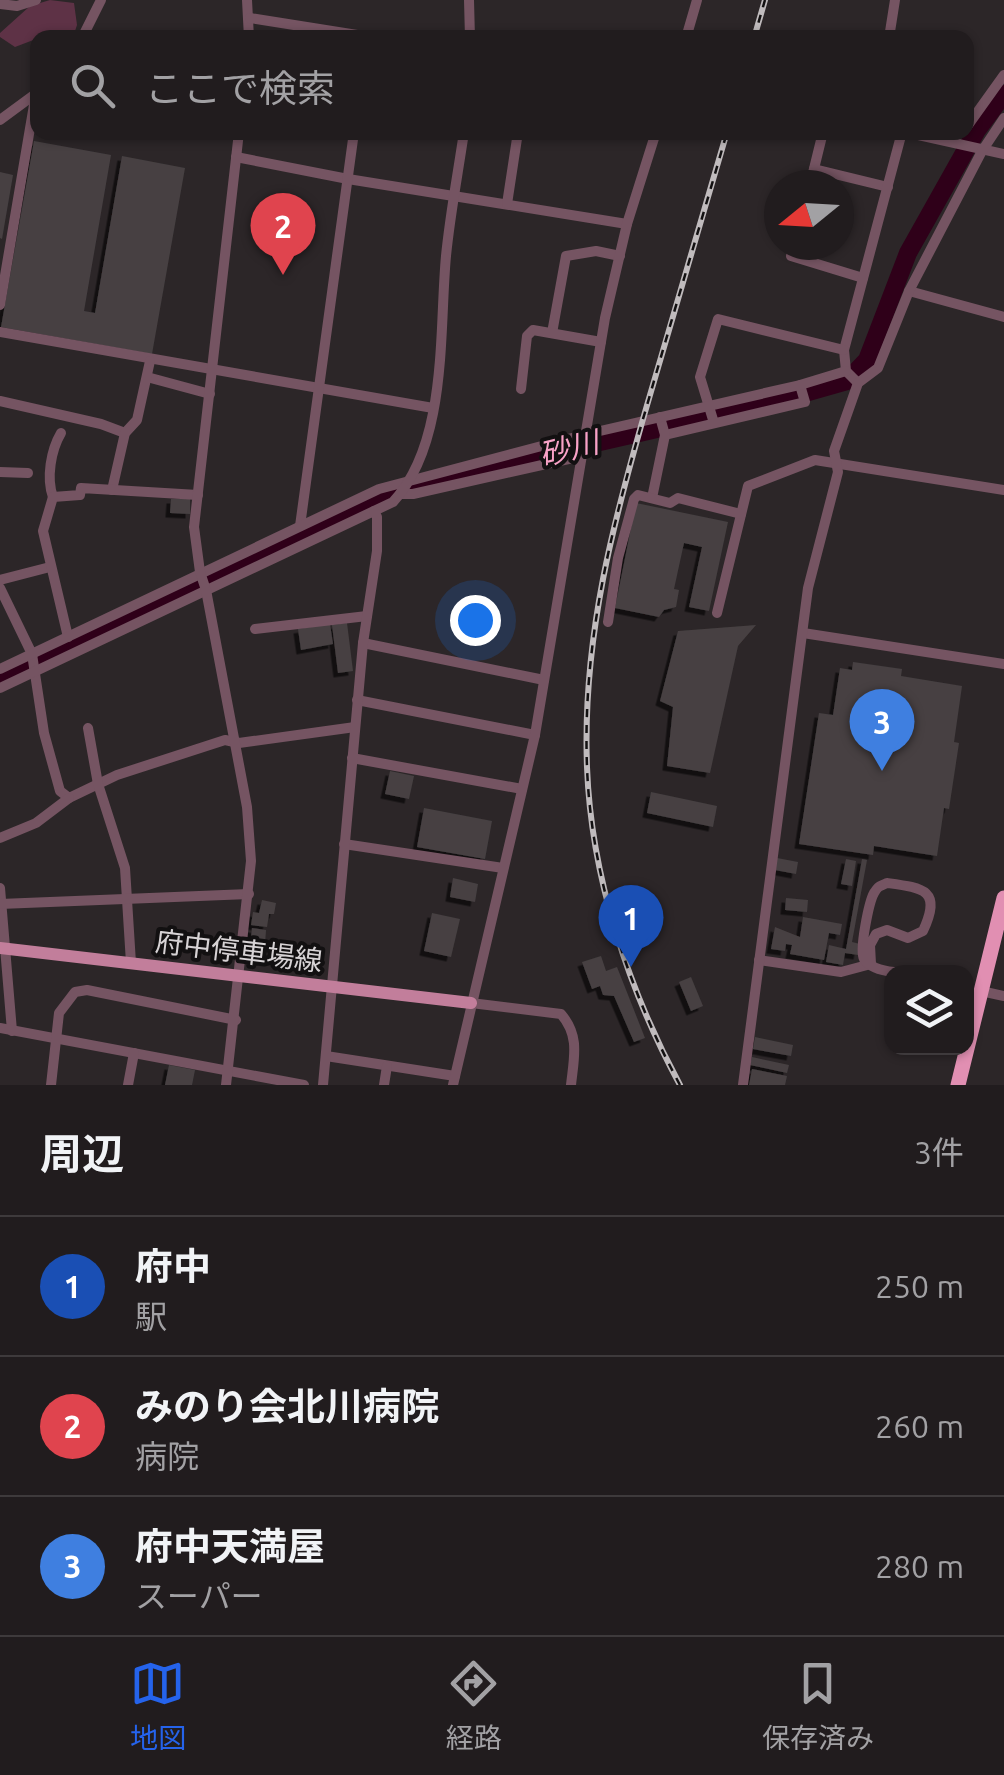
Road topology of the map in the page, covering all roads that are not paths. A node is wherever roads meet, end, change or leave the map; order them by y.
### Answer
1 (36, 0) edge
2 (102, 0) edge
3 (248, 0) edge
4 (469, 0) edge
5 (698, 0) edge
6 (895, 0) edge
7 (0, 4) edge
8 (250, 18) junction
9 (86, 30) edge
10 (249, 30) edge
11 (321, 30) edge
12 (470, 30) edge
13 (689, 30) edge
14 (890, 30) edge
15 (1004, 75) edge
16 (30, 97) edge
17 (974, 117) edge
18 (1004, 118) edge
19 (0, 120) edge
20 (30, 132) edge
21 (238, 140) edge
22 (353, 140) edge
23 (463, 140) edge
24 (517, 140) edge
25 (654, 140) edge
26 (822, 140) edge
27 (902, 140) edge
28 (935, 140) edge
29 (958, 140) edge
30 (954, 145) junction
31 (982, 151) junction
32 (1004, 154) edge
33 (236, 158) junction
34 (814, 168) joint
35 (348, 179) junction
36 (888, 186) junction
37 (454, 196) junction
38 (507, 204) junction
39 (628, 224) junction
40 (620, 256) junction
41 (804, 260) edge
42 (863, 278) junction
43 (909, 291) junction
44 (0, 305) edge
45 (1004, 316) edge
46 (0, 332) edge
47 (552, 333) junction
48 (601, 342) junction
49 (844, 350) junction
50 (150, 361) junction
51 (212, 371) junction
52 (846, 371) junction
53 (147, 378) junction
54 (858, 383) junction
55 (800, 386) junction
56 (520, 388) dead end
57 (318, 390) junction
58 (210, 394) junction
59 (0, 401) edge
60 (707, 406) junction
61 (433, 408) junction
62 (660, 418) junction
63 (714, 424) junction
64 (61, 433) dead end
65 (125, 433) junction
66 (587, 434) junction
67 (665, 435) junction
68 (582, 456) junction
69 (836, 461) junction
70 (0, 472) edge
71 (28, 473) dead end
72 (411, 478) junction
73 (112, 490) junction
74 (1004, 490) edge
75 (400, 494) junction
76 (198, 495) junction
77 (53, 497) junction
78 (652, 498) junction
79 (374, 511) junction
80 (741, 514) junction
81 (300, 526) junction
82 (50, 567) junction
83 (200, 572) junction
84 (0, 580) edge
85 (0, 588) edge
86 (206, 590) junction
87 (717, 613) dead end
88 (367, 616) junction
89 (608, 622) dead end
90 (255, 629) dead end
91 (802, 634) junction
92 (68, 638) junction
93 (362, 643) junction
94 (32, 654) junction
95 (1004, 664) edge
96 (0, 670) edge
97 (36, 671) junction
98 (544, 680) junction
99 (0, 688) edge
100 (357, 700) junction
101 (355, 727) junction
102 (88, 728) dead end
103 (534, 735) junction
104 (234, 740) junction
105 (352, 758) junction
106 (98, 784) junction
107 (522, 789) junction
108 (70, 798) junction
109 (0, 838) edge
110 (344, 844) junction
111 (504, 868) junction
112 (0, 888) edge
113 (249, 894) junction
114 (1004, 898) edge
115 (129, 899) junction
116 (0, 904) edge
117 (3, 949) edge
118 (759, 960) junction
119 (132, 963) junction
120 (871, 964) junction
121 (884, 969) edge
122 (238, 976) junction
123 (330, 986) junction
124 (977, 986) edge
125 (1004, 996) edge
126 (471, 1003) junction
127 (236, 1020) junction
128 (6, 1029) edge
129 (56, 1040) junction
130 (134, 1053) junction
131 (326, 1056) junction
132 (387, 1066) junction
133 (227, 1079) edge
134 (454, 1081) edge
135 (52, 1085) edge
136 (128, 1085) edge
137 (304, 1085) edge
138 (323, 1085) edge
139 (384, 1085) edge
140 (570, 1085) edge
141 (743, 1085) edge
142 (958, 1085) edge

1 - 7 street
2 - 9 street
3 - 8 street
4 - 12 street
5 - 13 street
6 - 14 street
8 - 10 street
8 - 11 street
15 - 17 street
16 - 19 street
18 - 31 street
20 - 44 street
21 - 33 street
22 - 35 street
23 - 37 street
24 - 38 street
25 - 39 street
26 - 34 street
27 - 36 street
28 - 30 street
29 - 30 street
30 - 31 street
31 - 32 street
31 - 43 street
33 - 35 street
33 - 51 street
34 - 36 street
35 - 37 street
35 - 57 street
36 - 42 street
37 - 38 street
37 - 61 street
38 - 39 street
39 - 40 street
40 - 47 street
40 - 48 street
41 - 42 street
42 - 49 street
43 - 45 street
43 - 54 street
46 - 50 street
47 - 48 street
47 - 56 street
48 - 66 street
49 - 52 street
49 - 60 street
50 - 51 street
50 - 53 street
51 - 57 street
51 - 58 street
52 - 54 street
52 - 55 street
53 - 58 street
53 - 65 street
54 - 69 street
55 - 60 street
55 - 63 street
57 - 61 street
57 - 81 street
58 - 76 street
59 - 65 street
60 - 62 street
60 - 63 street
61 - 72 street
62 - 66 street
62 - 67 street
63 - 67 street
64 - 77 street
65 - 73 street
66 - 68 street
66 - 72 street
67 - 78 street
68 - 75 street
68 - 98 street
69 - 74 street
69 - 80 street
69 - 91 street
70 - 71 street
72 - 75 street
72 - 81 street
73 - 76 street
73 - 77 street
75 - 79 street
76 - 83 street
77 - 82 street
78 - 80 street
78 - 89 street
79 - 86 street
79 - 88 street
80 - 87 street
81 - 83 street
82 - 84 street
82 - 92 street
83 - 86 street
83 - 92 street
85 - 94 street
86 - 97 street
86 - 104 street
88 - 90 street
88 - 93 street
91 - 95 street
91 - 118 street
92 - 94 street
93 - 98 street
93 - 100 street
94 - 96 street
94 - 97 street
97 - 99 street
97 - 108 street
98 - 103 street
100 - 101 street
100 - 103 street
101 - 104 street
101 - 105 street
102 - 106 street
103 - 107 street
104 - 106 street
104 - 113 street
105 - 107 street
105 - 110 street
106 - 108 street
106 - 115 street
107 - 111 street
108 - 109 street
110 - 111 street
110 - 123 street
111 - 126 street
112 - 116 street
113 - 115 street
113 - 122 street
114 - 124 highway
115 - 116 street
115 - 119 street
116 - 117 street
117 - 119 main road, 府中停車場線
117 - 128 street
118 - 120 street
118 - 141 street
119 - 122 main road, 府中停車場線
120 - 120 street
120 - 121 street
122 - 123 main road, 府中停車場線
122 - 127 street
123 - 126 main road, 府中停車場線
123 - 131 street
124 - 125 street
124 - 142 highway
126 - 134 street
126 - 140 street
127 - 129 street
127 - 133 street
128 - 129 street
129 - 130 street
129 - 135 street
130 - 133 street
130 - 136 street
131 - 132 street
131 - 138 street
132 - 134 street
132 - 139 street
133 - 137 street

